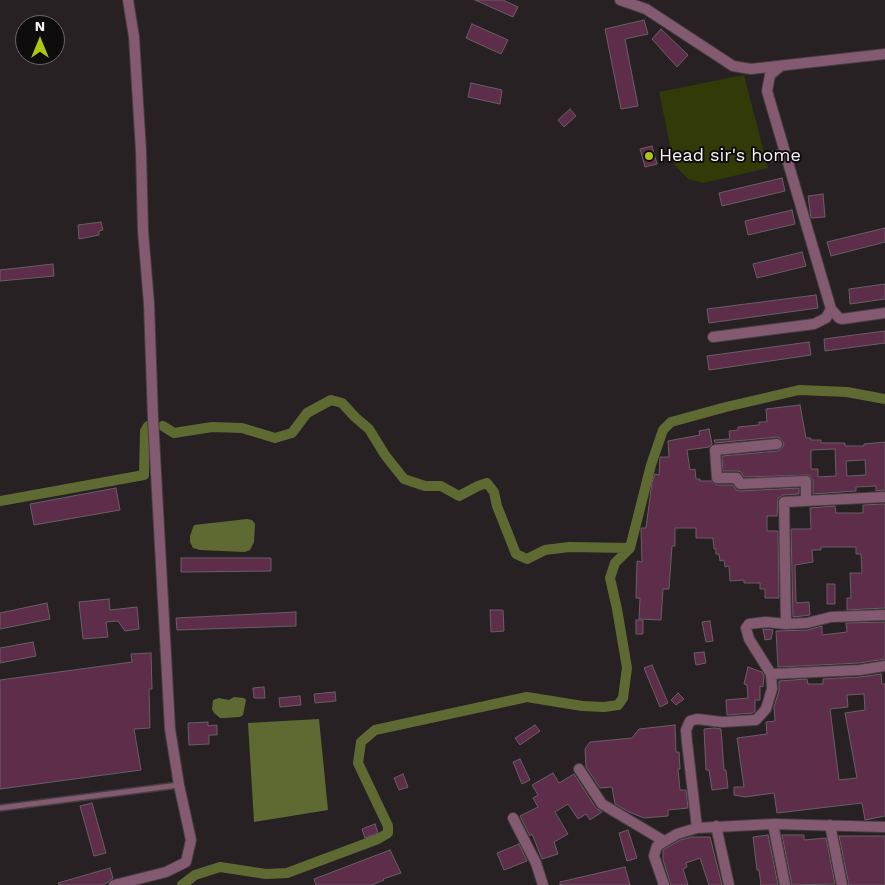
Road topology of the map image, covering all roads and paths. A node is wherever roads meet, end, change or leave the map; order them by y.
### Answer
1 (128, 0) edge
2 (620, 0) edge
3 (885, 54) edge
4 (781, 66) junction
5 (831, 309) junction
6 (885, 313) edge
7 (713, 337) dead end
8 (777, 444) dead end
9 (885, 497) edge
10 (806, 502) junction
11 (885, 615) edge
12 (786, 624) junction
13 (885, 666) edge
14 (770, 674) junction
15 (579, 769) dead end
16 (179, 785) junction
17 (0, 808) edge
18 (513, 818) dead end
19 (773, 824) junction
20 (830, 825) junction
21 (716, 826) junction
22 (885, 826) edge
23 (697, 828) junction
24 (664, 841) junction
25 (114, 885) edge
26 (543, 885) edge
27 (664, 885) edge
28 (729, 885) edge
29 (785, 885) edge
30 (842, 885) edge

1 - 16 street
2 - 4 street
3 - 4 street
4 - 5 street
5 - 6 street
5 - 7 street
8 - 10 street
9 - 10 street
10 - 12 street
11 - 12 street
12 - 14 street
13 - 14 street
14 - 23 street
15 - 24 street
16 - 17 lane
16 - 25 street
18 - 26 street
19 - 20 street
19 - 21 street
19 - 29 street
20 - 22 street
20 - 30 street
21 - 23 street
21 - 28 street
23 - 24 street
24 - 27 street

